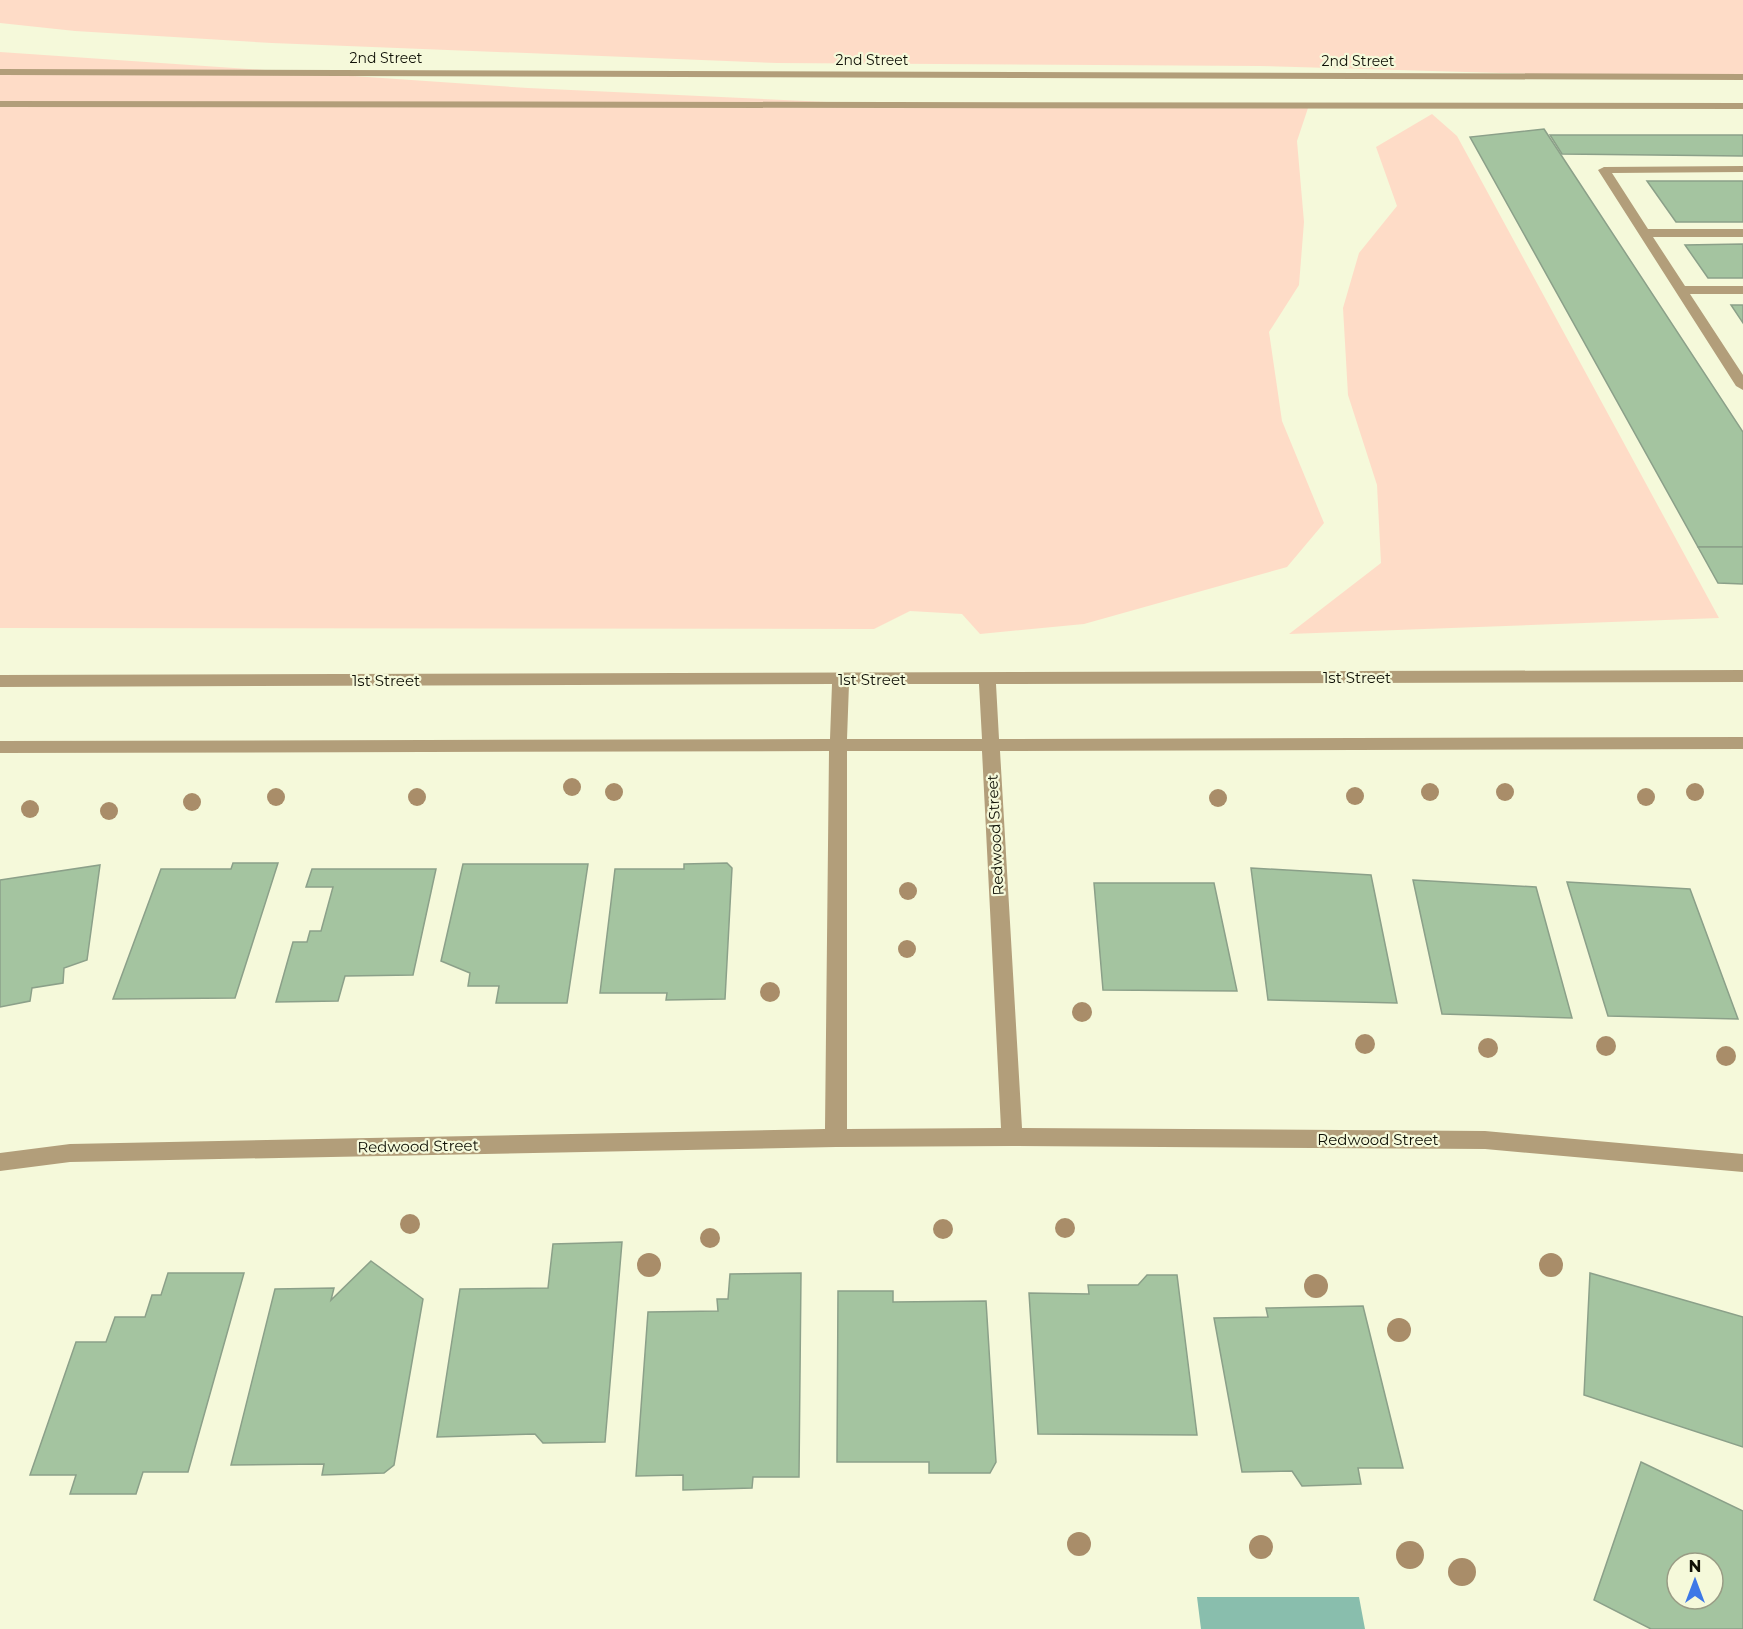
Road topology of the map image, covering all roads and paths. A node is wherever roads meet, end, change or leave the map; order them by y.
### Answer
1 (0, 72) edge
2 (1743, 77) edge
3 (0, 104) edge
4 (1743, 106) edge
5 (1743, 169) edge
6 (1743, 232) edge
7 (1644, 233) junction
8 (1681, 290) junction
9 (1743, 290) edge
10 (1723, 355) junction
11 (1743, 355) edge
12 (1743, 386) edge
13 (1743, 676) edge
14 (987, 678) junction
15 (841, 679) junction
16 (0, 681) edge
17 (990, 743) junction
18 (1743, 743) edge
19 (838, 744) junction
20 (0, 747) edge
21 (1012, 1137) junction
22 (836, 1138) junction
23 (0, 1162) edge
24 (1743, 1163) edge

1 - 2 street, 2nd Street
3 - 4 street
5 - 7 street
6 - 7 street
7 - 8 street
8 - 9 street
8 - 10 street
10 - 11 street
10 - 12 street
13 - 14 street, 1st Street
14 - 15 street, 1st Street
14 - 17 street, Redwood Street
15 - 16 street, 1st Street
15 - 19 street
17 - 18 street
17 - 19 street
17 - 21 street, Redwood Street
19 - 20 street
19 - 22 street
21 - 22 street, Redwood Street
21 - 24 street, Redwood Street
22 - 23 street, Redwood Street

